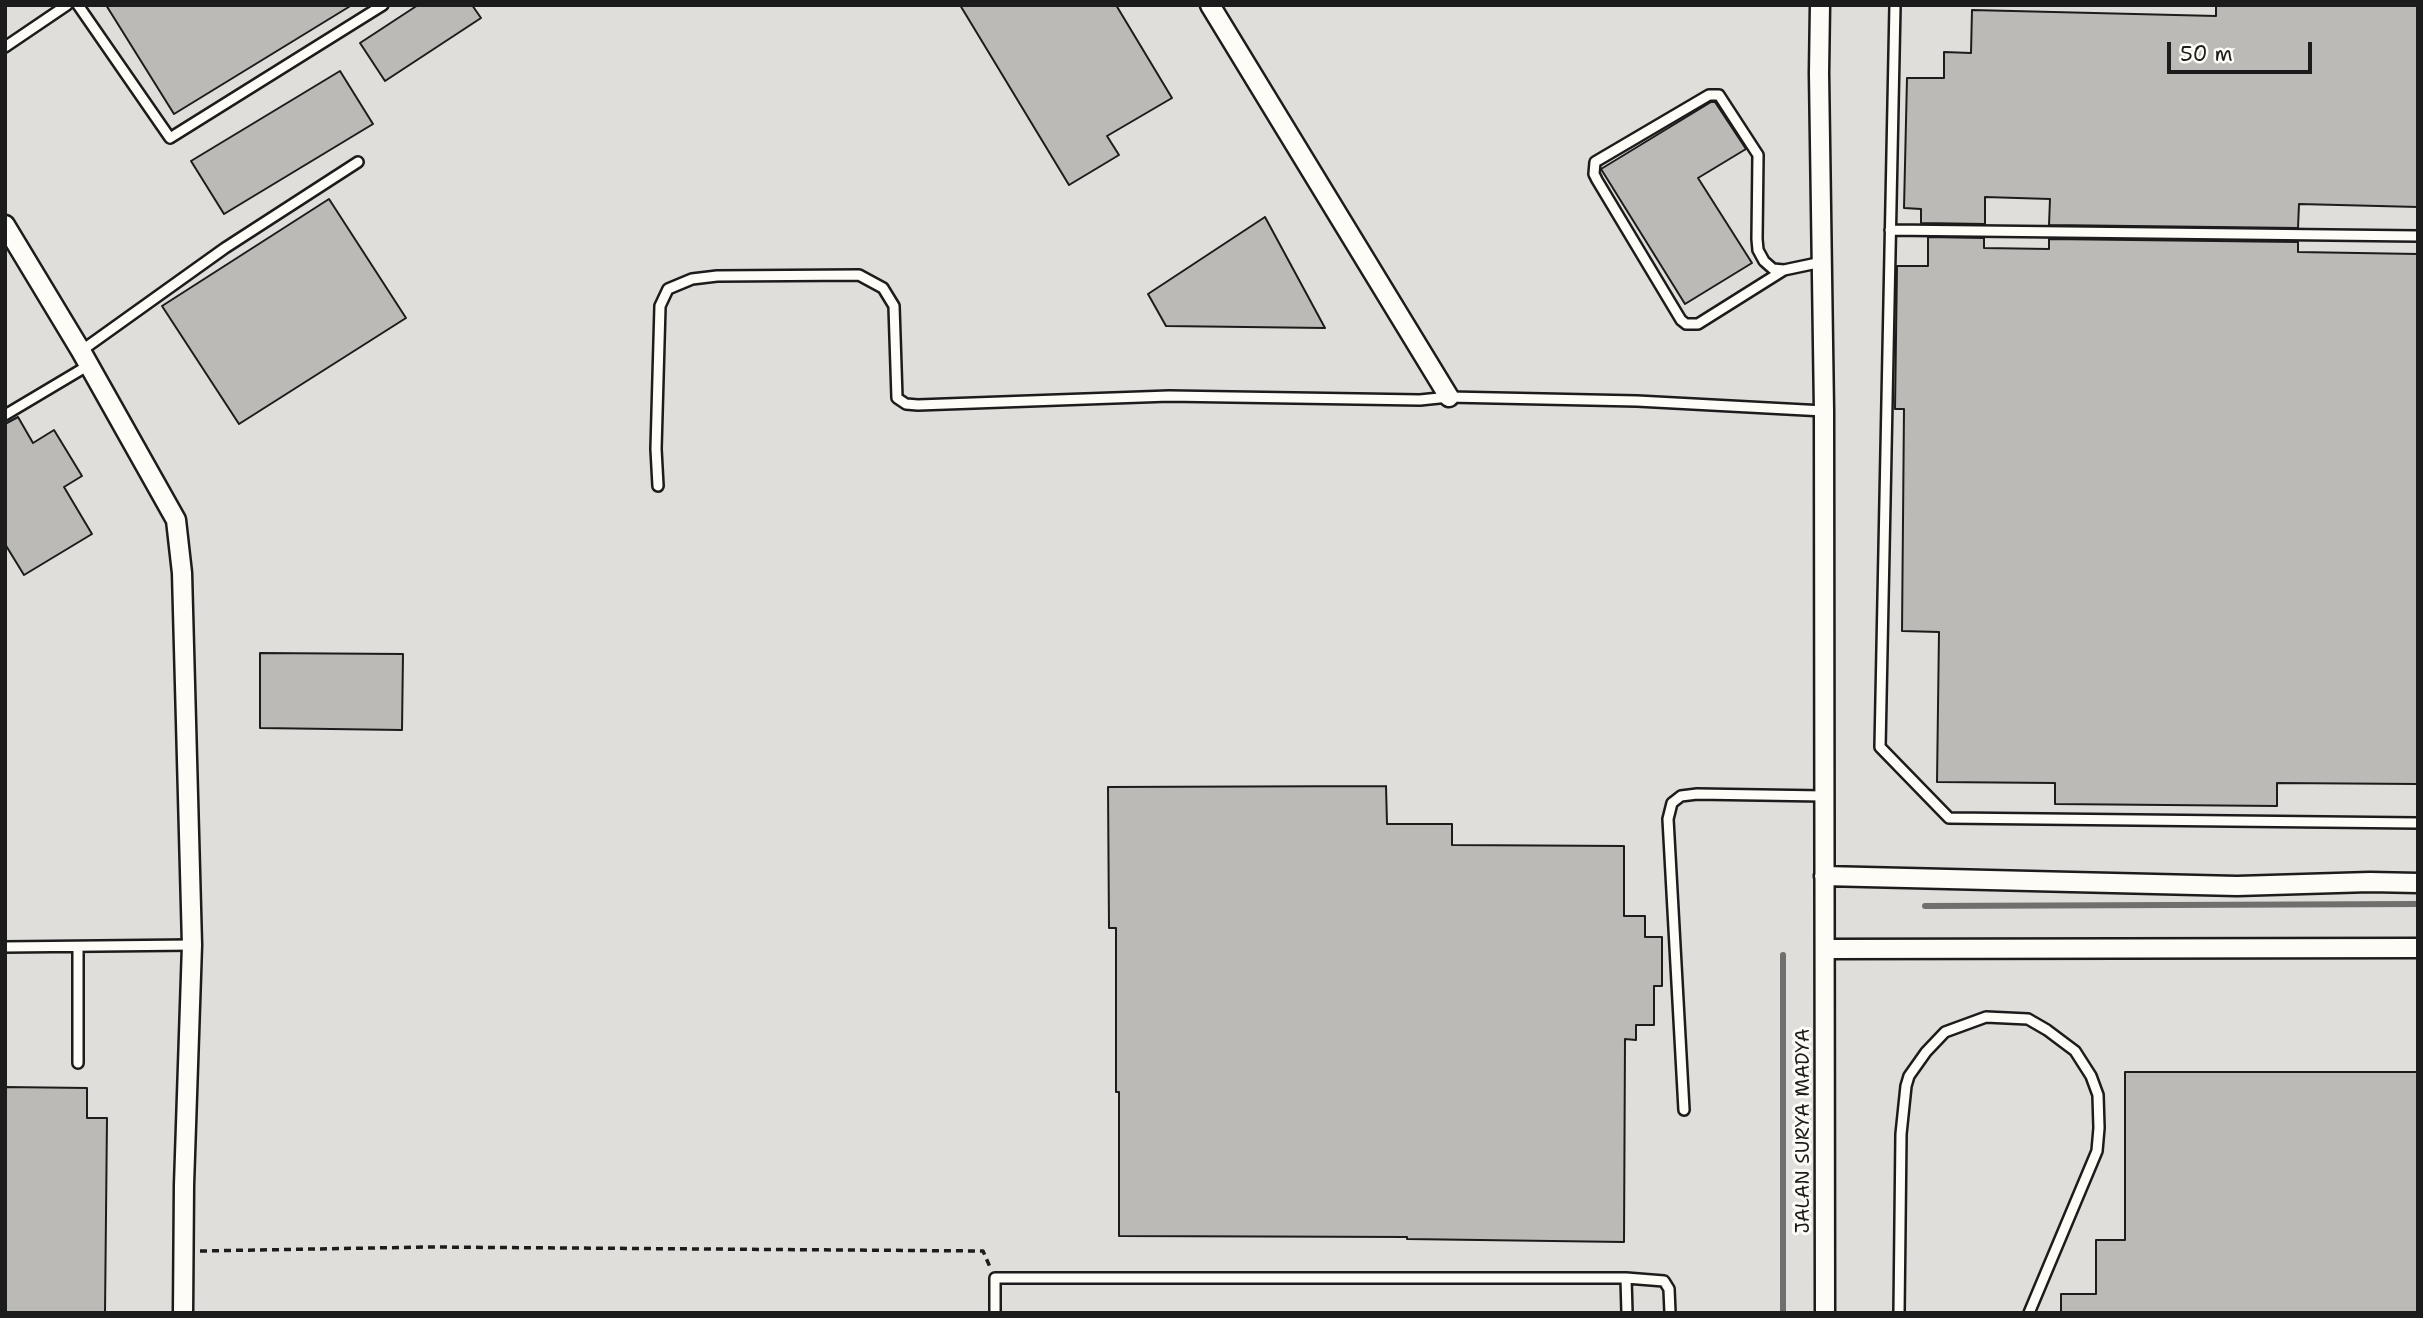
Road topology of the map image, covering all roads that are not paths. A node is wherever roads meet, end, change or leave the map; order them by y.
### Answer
1 (67, 5) edge
2 (78, 5) edge
3 (383, 5) edge
4 (1210, 5) edge
5 (1820, 5) edge
6 (1895, 5) edge
7 (5, 47) edge
8 (358, 162) dead end
9 (5, 225) edge
10 (1890, 230) junction
11 (2418, 236) edge
12 (1822, 262) junction
13 (1784, 271) junction
14 (85, 358) junction
15 (1449, 397) junction
16 (1824, 411) junction
17 (5, 415) edge
18 (658, 485) dead end
19 (1825, 796) junction
20 (2418, 823) edge
21 (1824, 876) junction
22 (2418, 883) edge
23 (192, 945) junction
24 (5, 947) edge
25 (78, 947) junction
26 (2418, 948) edge
27 (1825, 949) junction
28 (78, 1063) dead end
29 (1684, 1110) dead end
30 (1626, 1278) junction
31 (183, 1313) edge
32 (995, 1313) edge
33 (1627, 1313) edge
34 (1670, 1313) edge
35 (1825, 1313) edge
36 (1899, 1313) edge
37 (2029, 1313) edge

1 - 7 lane
2 - 3 lane
4 - 15 street
5 - 12 street, JALAN SURYA MADYA
6 - 10 lane
8 - 14 lane
9 - 14 street
10 - 11 lane
10 - 20 lane
12 - 13 lane
12 - 16 street, JALAN SURYA MADYA
13 - 13 lane
14 - 17 lane
14 - 23 street
15 - 16 lane
15 - 18 lane
16 - 19 street, JALAN SURYA MADYA
19 - 21 street, JALAN SURYA MADYA
19 - 29 lane
21 - 22 street
21 - 27 street, JALAN SURYA MADYA
23 - 25 lane
23 - 31 street
24 - 25 lane
25 - 28 lane
26 - 27 street
27 - 35 street, JALAN SURYA MADYA
30 - 32 lane
30 - 33 lane
30 - 34 lane
36 - 37 lane

